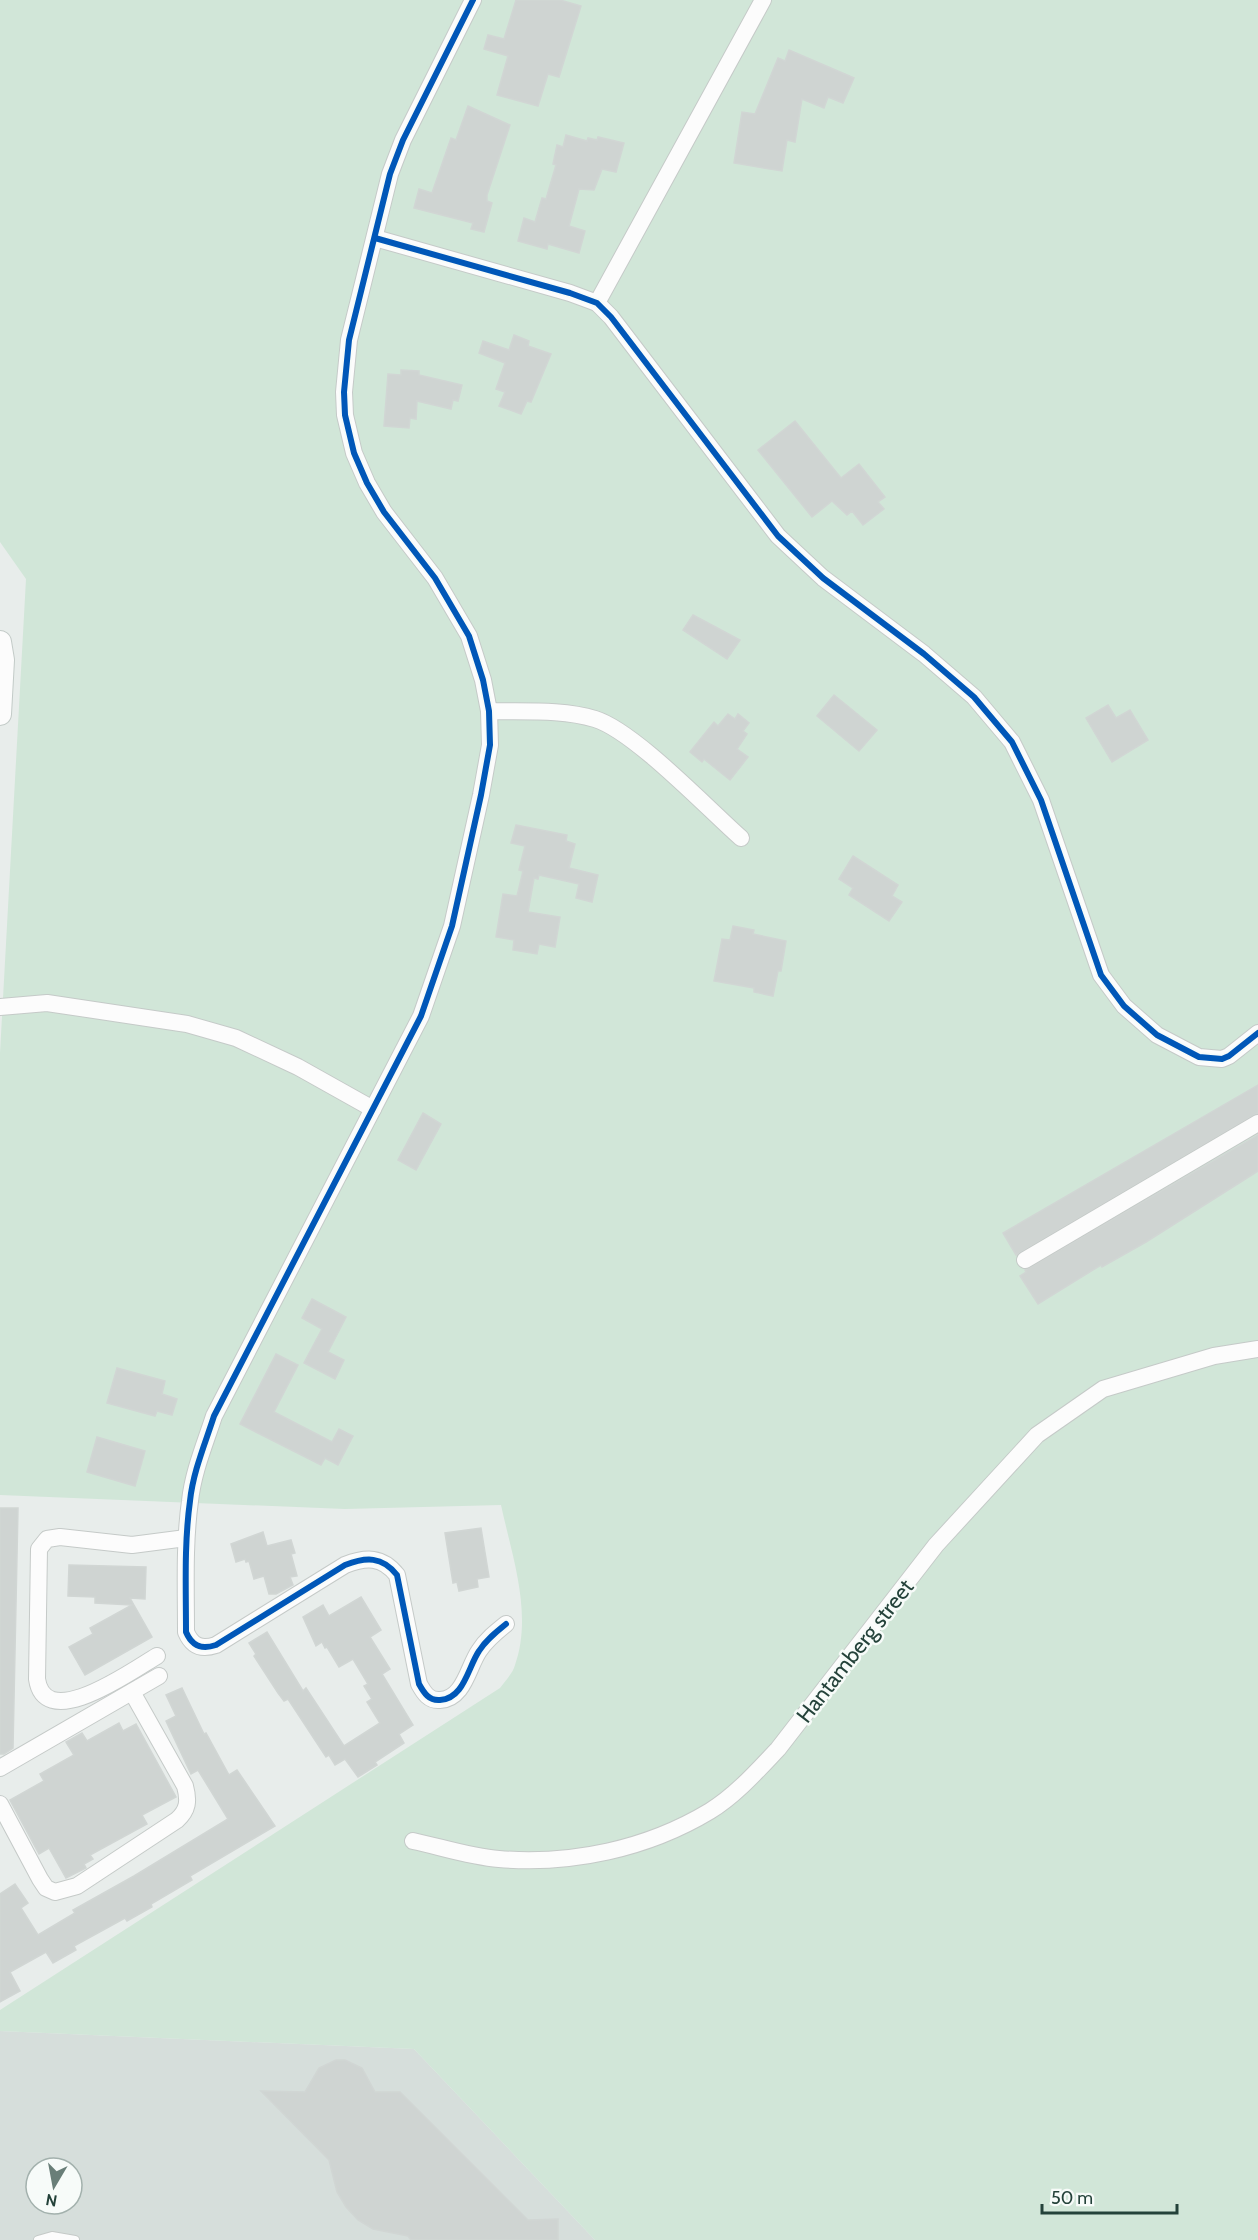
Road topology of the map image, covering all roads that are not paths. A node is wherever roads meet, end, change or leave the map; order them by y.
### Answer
1 (473, 0) edge
2 (763, 0) edge
3 (375, 238) junction
4 (597, 303) junction
5 (0, 642) edge
6 (489, 711) junction
7 (0, 714) edge
8 (741, 838) dead end
9 (0, 1006) edge
10 (1258, 1033) edge
11 (373, 1109) junction
12 (1258, 1123) edge
13 (1025, 1260) dead end
14 (1258, 1349) edge
15 (186, 1538) junction
16 (506, 1624) dead end
17 (157, 1656) dead end
18 (159, 1676) dead end
19 (132, 1692) junction
20 (0, 1768) edge
21 (0, 1804) edge
22 (413, 1842) dead end
23 (38, 2240) edge
24 (75, 2240) edge

1 - 3 street
2 - 4 street
3 - 4 street
3 - 6 street
4 - 10 street
5 - 7 street
6 - 8 street
6 - 11 street
9 - 11 street
11 - 15 street
12 - 13 street
14 - 22 street, Hantamberg street
15 - 16 street
15 - 17 street
18 - 19 street
19 - 20 street
19 - 21 street
23 - 24 lane

